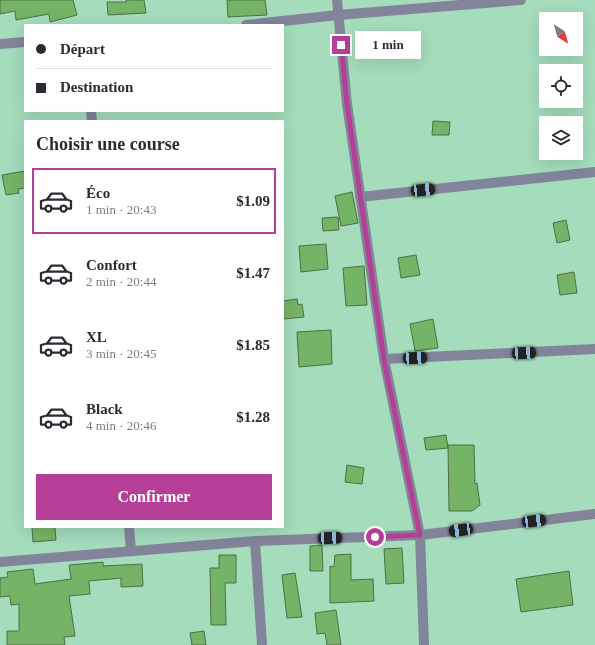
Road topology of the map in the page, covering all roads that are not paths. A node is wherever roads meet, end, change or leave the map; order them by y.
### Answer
1 (337, 0) edge
2 (521, 0) edge
3 (338, 15) junction
4 (255, 24) edge
5 (24, 42) edge
6 (0, 44) edge
7 (595, 172) edge
8 (360, 197) junction
9 (595, 349) edge
10 (384, 360) junction
11 (595, 514) edge
12 (129, 528) edge
13 (420, 535) junction
14 (255, 541) junction
15 (131, 550) junction
16 (0, 562) edge
17 (262, 645) edge
18 (424, 645) edge

1 - 3 street
2 - 3 street
3 - 4 street
3 - 8 street
5 - 6 street
7 - 8 street
8 - 10 street
9 - 10 street
10 - 13 street
11 - 13 street
12 - 15 street
13 - 14 street
13 - 18 street
14 - 15 street
14 - 17 street
15 - 16 street

